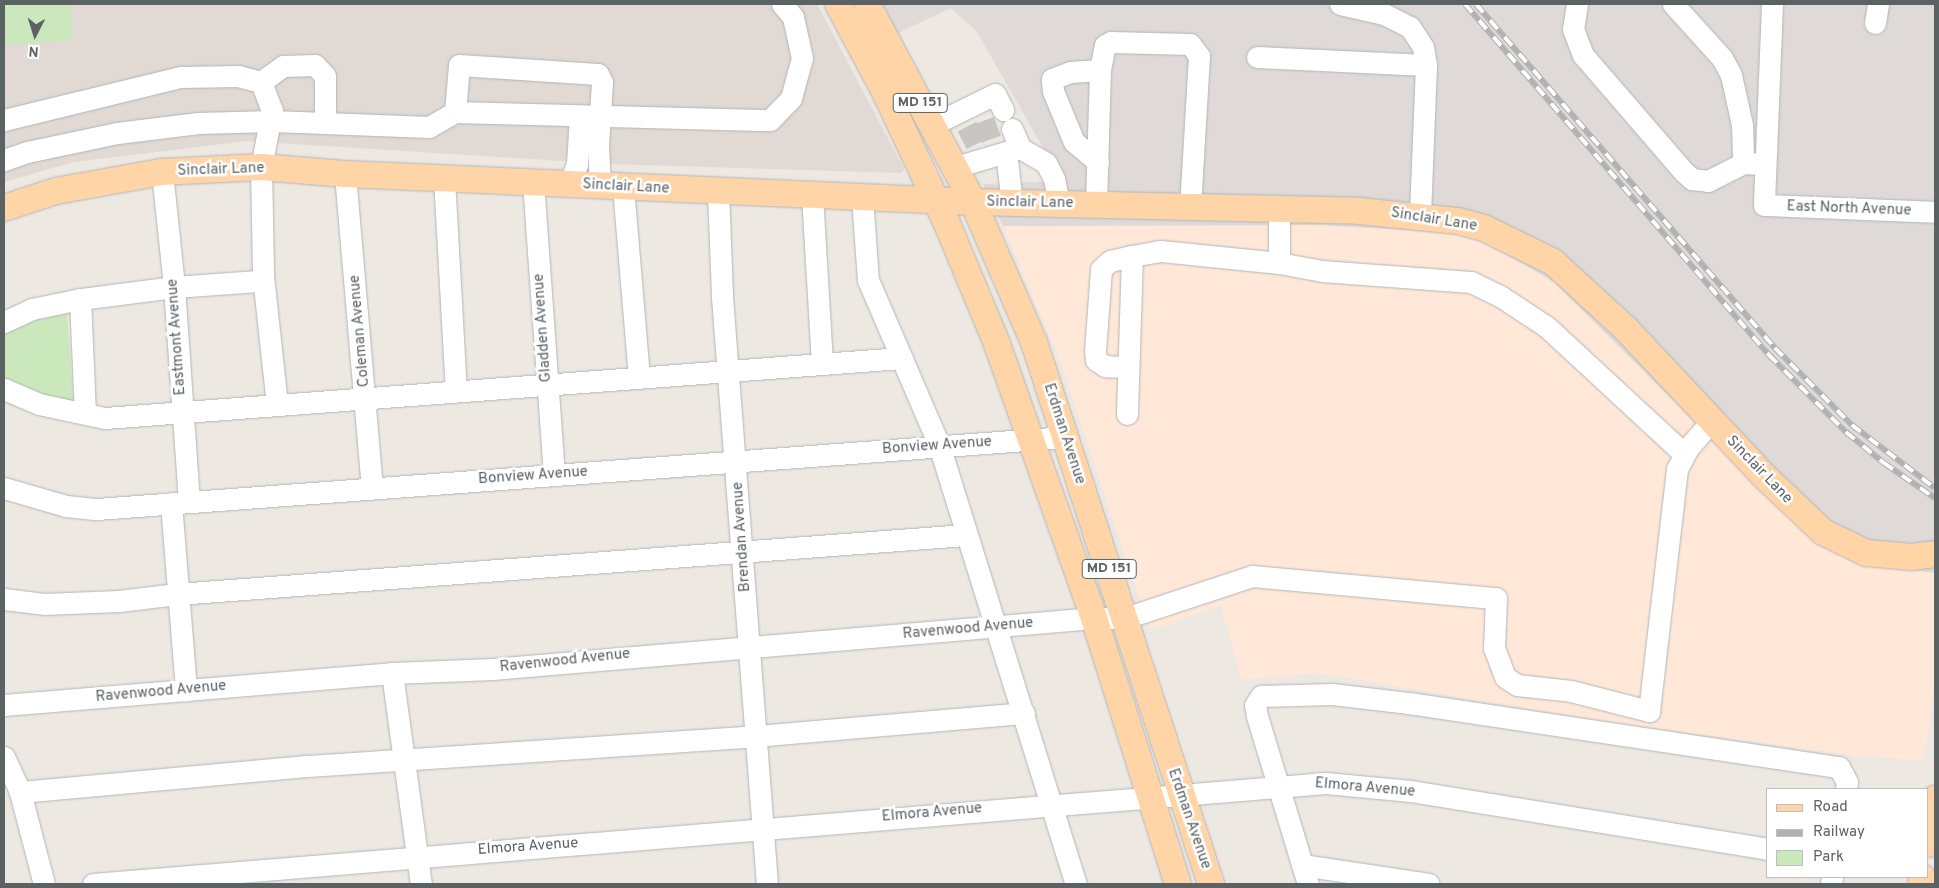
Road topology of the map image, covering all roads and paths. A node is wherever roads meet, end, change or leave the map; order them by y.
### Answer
1 (782, 4) edge
2 (838, 4) edge
3 (867, 4) edge
4 (1340, 4) edge
5 (1577, 4) edge
6 (1673, 4) edge
7 (1772, 4) edge
8 (1257, 57) dead end
9 (1426, 65) junction
10 (1100, 70) junction
11 (261, 82) junction
12 (1003, 110) tunnel mouth
13 (454, 112) junction
14 (272, 116) junction
15 (590, 116) junction
16 (4, 120) edge
17 (325, 123) junction
18 (932, 124) junction
19 (988, 135) junction
20 (4, 160) edge
21 (1098, 162) junction
22 (1743, 162) junction
23 (1764, 164) junction
24 (260, 167) junction
25 (955, 167) junction
26 (162, 172) junction
27 (344, 174) junction
28 (444, 178) junction
29 (533, 182) junction
30 (569, 184) junction
31 (612, 186) junction
32 (718, 191) junction
33 (812, 195) junction
34 (862, 197) junction
35 (936, 200) junction
36 (973, 202) junction
37 (1012, 203) junction
38 (1059, 203) junction
39 (1096, 204) junction
40 (4, 208) edge
41 (1190, 208) junction
42 (1279, 210) junction
43 (1935, 212) edge
44 (1420, 215) junction
45 (1132, 256) junction
46 (1279, 263) junction
47 (263, 276) junction
48 (174, 287) junction
49 (80, 299) junction
50 (4, 322) edge
51 (902, 358) junction
52 (822, 364) junction
53 (1128, 367) junction
54 (728, 371) junction
55 (639, 377) junction
56 (547, 384) junction
57 (4, 389) edge
58 (456, 391) junction
59 (366, 398) junction
60 (277, 404) junction
61 (182, 411) junction
62 (85, 414) junction
63 (1126, 414) dead end
64 (1712, 420) junction
65 (1065, 437) junction
66 (1034, 440) junction
67 (939, 445) junction
68 (1684, 454) junction
69 (736, 461) junction
70 (554, 474) junction
71 (4, 488) edge
72 (372, 488) junction
73 (180, 502) junction
74 (966, 535) junction
75 (742, 553) junction
76 (1935, 554) edge
77 (177, 594) junction
78 (4, 599) edge
79 (1094, 618) junction
80 (1125, 618) junction
81 (997, 627) junction
82 (749, 646) junction
83 (392, 673) junction
84 (186, 690) junction
85 (4, 705) edge
86 (1024, 713) junction
87 (756, 736) junction
88 (4, 757) edge
89 (406, 758) junction
90 (1280, 784) junction
91 (1846, 788) edge
92 (20, 792) junction
93 (1180, 797) junction
94 (1152, 798) junction
95 (1935, 799) edge
96 (1051, 804) junction
97 (763, 828) junction
98 (1929, 838) edge
99 (1766, 849) edge
100 (417, 856) junction
101 (1305, 874) edge
102 (44, 884) edge
103 (93, 884) edge
104 (421, 884) edge
105 (767, 884) edge
106 (1076, 884) edge
107 (1178, 884) edge
108 (1211, 884) edge
109 (1429, 884) edge

1 - 15 street
2 - 35 main road, Erdman Avenue / MD 151
3 - 18 main road, Erdman Avenue / MD 151
4 - 9 street
5 - 22 street
6 - 22 street
7 - 23 street
8 - 9 street
9 - 44 street
10 - 21 street
10 - 21 street
10 - 41 street
11 - 14 street
11 - 16 street
11 - 17 street
12 - 19 street
13 - 15 street
13 - 15 street
13 - 17 street
14 - 17 street
14 - 20 street
14 - 24 street
15 - 30 street
15 - 31 street
18 - 19 street
18 - 25 main road, Erdman Avenue / MD 151
19 - 25 street
19 - 37 street
19 - 38 street
21 - 39 street
22 - 23 street
23 - 43 street, East North Avenue
24 - 26 main road, Sinclair Lane
24 - 27 main road, Sinclair Lane
24 - 47 street
25 - 36 main road, Erdman Avenue / MD 151
26 - 40 main road, Sinclair Lane
26 - 48 street, Eastmont Avenue
27 - 28 main road, Sinclair Lane
27 - 59 street, Coleman Avenue
28 - 29 main road, Sinclair Lane
28 - 58 street
29 - 30 main road, Sinclair Lane
29 - 56 street, Gladden Avenue
30 - 31 main road, Sinclair Lane
31 - 32 main road, Sinclair Lane
31 - 55 street
32 - 33 main road, Sinclair Lane
32 - 54 street, Brendan Avenue
33 - 34 main road, Sinclair Lane
33 - 52 street
34 - 35 main road, Sinclair Lane
34 - 51 street
35 - 36 main road, Sinclair Lane
35 - 66 main road, Erdman Avenue / MD 151
36 - 37 main road, Sinclair Lane
36 - 65 main road, Erdman Avenue / MD 151
37 - 38 main road, Sinclair Lane
38 - 39 main road, Sinclair Lane
39 - 41 main road, Sinclair Lane
41 - 42 main road, Sinclair Lane
42 - 44 main road, Sinclair Lane
42 - 46 street
44 - 64 main road, Sinclair Lane
45 - 46 street
45 - 53 street
45 - 53 street
46 - 68 street
47 - 48 street
47 - 60 street
48 - 49 street
48 - 61 street, Eastmont Avenue
49 - 50 street
49 - 62 street
51 - 52 street
51 - 67 street
52 - 54 street
53 - 63 street
54 - 55 street
54 - 69 street, Brendan Avenue
55 - 56 street
56 - 58 street
56 - 70 street, Gladden Avenue
57 - 62 street
58 - 59 street
59 - 60 street
59 - 72 street, Coleman Avenue
60 - 61 street
61 - 62 street
61 - 73 street, Eastmont Avenue
64 - 68 street
64 - 76 main road, Sinclair Lane
65 - 66 street, Bonview Avenue
65 - 80 main road, Erdman Avenue / MD 151
66 - 67 street, Bonview Avenue
66 - 79 main road, Erdman Avenue / MD 151
67 - 69 street, Bonview Avenue
67 - 74 street
68 - 80 street, Ravenwood Avenue
69 - 70 street, Bonview Avenue
69 - 75 street, Brendan Avenue
70 - 72 street, Bonview Avenue
71 - 73 street, Bonview Avenue
72 - 73 street, Bonview Avenue
73 - 77 street, Eastmont Avenue
74 - 75 street
74 - 81 street
75 - 77 street
75 - 82 street, Brendan Avenue
77 - 78 street
77 - 84 street, Eastmont Avenue
79 - 80 street, Ravenwood Avenue
79 - 81 street, Ravenwood Avenue
79 - 94 main road, Erdman Avenue / MD 151
80 - 93 main road, Erdman Avenue / MD 151
81 - 82 street, Ravenwood Avenue
81 - 86 street
82 - 83 street, Ravenwood Avenue
82 - 87 street, Brendan Avenue
83 - 84 street, Ravenwood Avenue
83 - 89 street
84 - 85 street, Ravenwood Avenue
86 - 87 street
86 - 96 street
87 - 89 street
87 - 97 street, Brendan Avenue
88 - 92 street
89 - 92 street
89 - 100 street
90 - 91 street
90 - 93 street, Elmora Avenue
90 - 99 street, Elmora Avenue
90 - 101 street
92 - 102 street
93 - 94 street, Elmora Avenue
93 - 108 main road, Erdman Avenue / MD 151
94 - 96 street, Elmora Avenue
94 - 107 main road, Erdman Avenue / MD 151
95 - 98 main road
96 - 97 street, Elmora Avenue
96 - 106 street
97 - 100 street, Elmora Avenue
97 - 105 street, Brendan Avenue
100 - 103 street, Elmora Avenue
100 - 104 street
101 - 109 street

